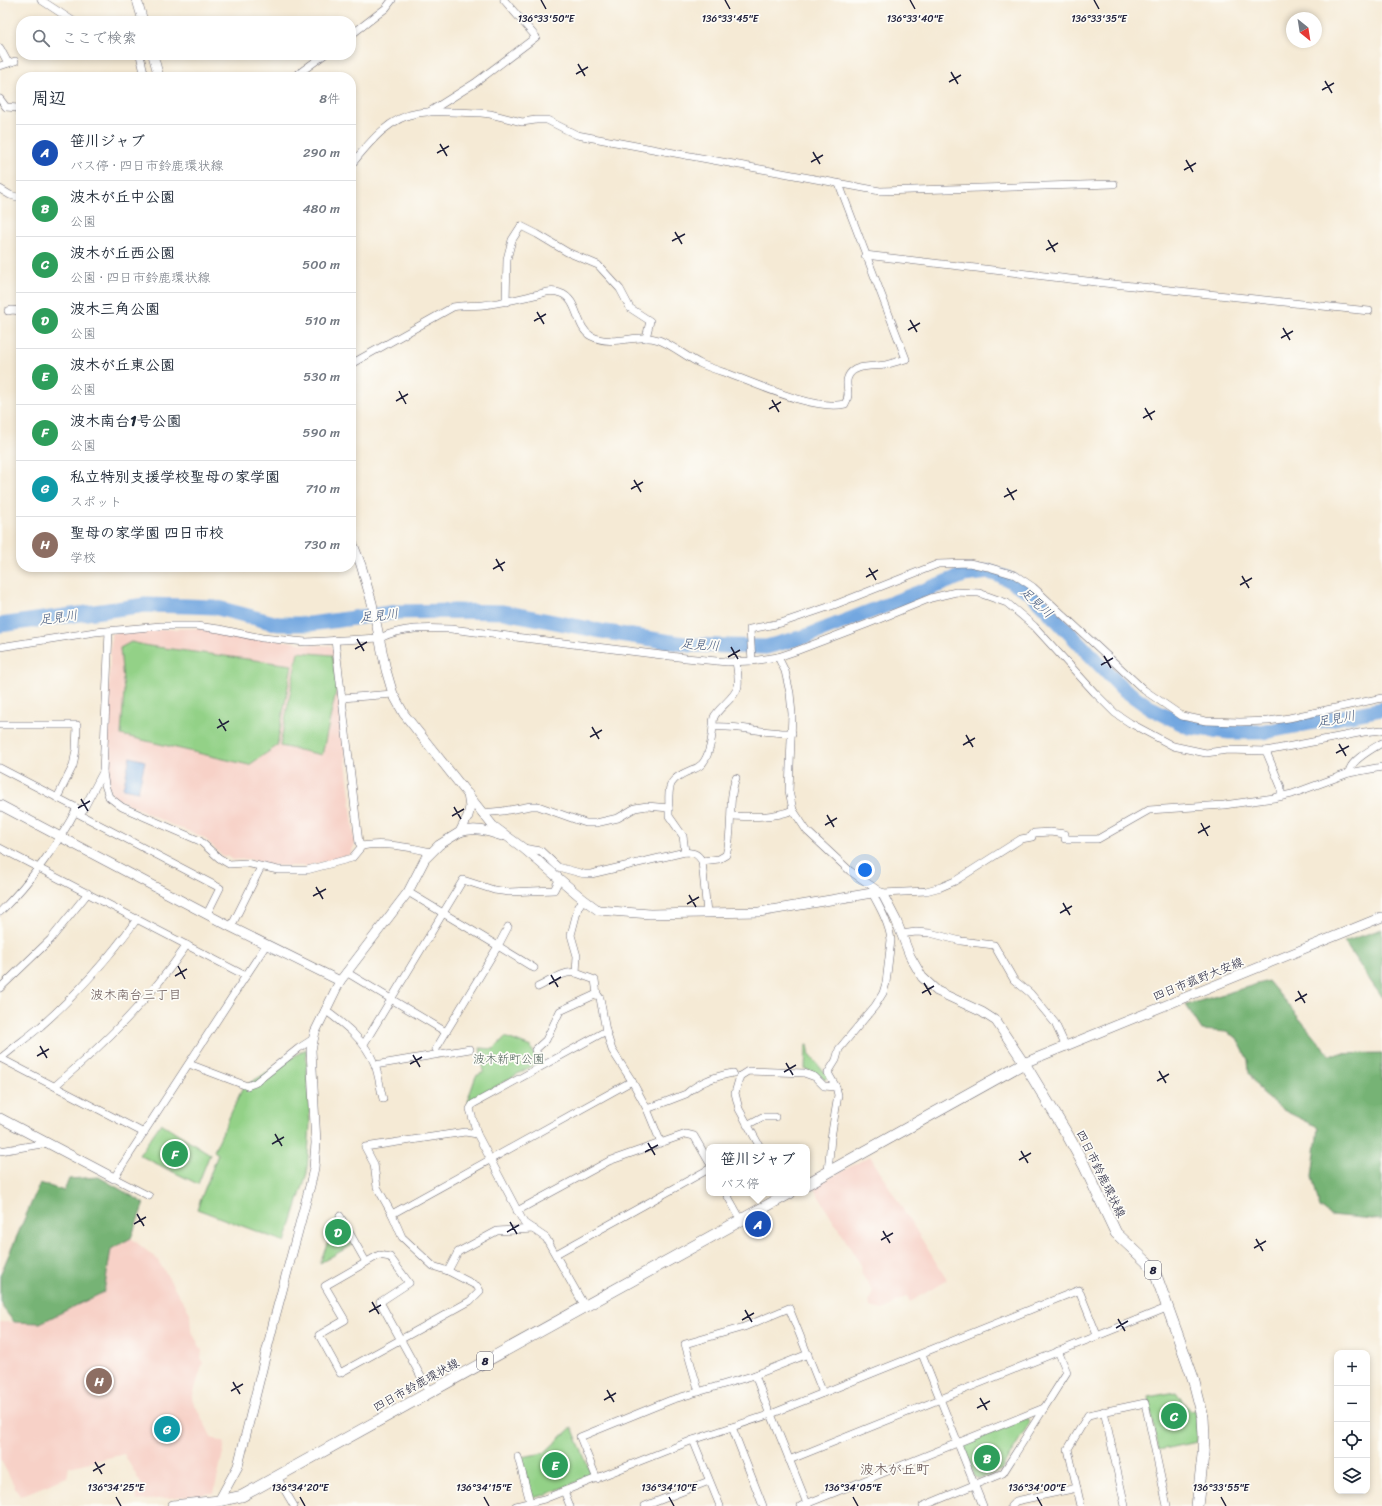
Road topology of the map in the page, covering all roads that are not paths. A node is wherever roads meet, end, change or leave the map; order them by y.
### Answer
1 (41, 0) edge
2 (137, 0) edge
3 (392, 0) edge
4 (504, 0) edge
5 (65, 16) edge
6 (142, 16) edge
7 (356, 31) edge
8 (0, 48) edge
9 (141, 60) edge
10 (154, 60) edge
11 (317, 60) edge
12 (0, 66) edge
13 (144, 72) edge
14 (158, 72) edge
15 (301, 72) edge
16 (0, 99) edge
17 (16, 108) edge
18 (428, 112) junction
19 (356, 160) edge
20 (839, 184) junction
21 (1114, 184) dead end
22 (0, 189) edge
23 (16, 197) edge
24 (865, 255) junction
25 (506, 302) junction
26 (8, 311) dead end
27 (16, 311) edge
28 (1369, 311) dead end
29 (646, 338) junction
30 (356, 361) edge
31 (356, 552) edge
32 (109, 631) junction
33 (380, 636) junction
34 (335, 640) junction
35 (0, 647) edge
36 (778, 657) junction
37 (752, 660) junction
38 (736, 662) junction
39 (393, 694) junction
40 (342, 698) junction
41 (1382, 698) edge
42 (0, 724) edge
43 (713, 727) junction
44 (1382, 730) edge
45 (792, 733) junction
46 (1382, 743) edge
47 (1266, 751) junction
48 (1382, 767) edge
49 (0, 768) edge
50 (103, 772) junction
51 (1349, 774) junction
52 (736, 778) dead end
53 (468, 792) junction
54 (1281, 796) junction
55 (57, 798) junction
56 (0, 806) edge
57 (669, 808) junction
58 (84, 810) dead end
59 (793, 810) junction
60 (75, 812) junction
61 (482, 813) junction
62 (732, 816) junction
63 (460, 832) junction
64 (60, 837) junction
65 (510, 840) junction
66 (362, 846) junction
67 (0, 848) edge
68 (431, 852) junction
69 (685, 852) junction
70 (702, 861) junction
71 (38, 867) junction
72 (261, 867) junction
73 (556, 874) junction
74 (408, 892) junction
75 (88, 893) junction
76 (872, 893) junction
77 (882, 893) junction
78 (583, 900) junction
79 (0, 912) edge
80 (707, 913) junction
81 (207, 914) junction
82 (443, 914) junction
83 (1382, 917) edge
84 (137, 919) junction
85 (508, 927) dead end
86 (231, 928) junction
87 (901, 934) junction
88 (187, 945) junction
89 (266, 945) junction
90 (498, 946) junction
91 (534, 968) dead end
92 (346, 972) junction
93 (576, 973) junction
94 (246, 976) junction
95 (340, 981) junction
96 (538, 987) dead end
97 (0, 988) edge
98 (597, 994) junction
99 (391, 999) junction
100 (325, 1010) junction
101 (606, 1031) junction
102 (446, 1032) junction
103 (313, 1039) junction
104 (364, 1044) junction
105 (1066, 1047) junction
106 (436, 1049) dead end
107 (470, 1049) dead end
108 (0, 1058) edge
109 (1024, 1063) junction
110 (189, 1064) junction
111 (375, 1065) junction
112 (543, 1065) junction
113 (733, 1073) dead end
114 (632, 1081) junction
115 (55, 1086) junction
116 (836, 1087) junction
117 (383, 1099) dead end
118 (647, 1109) junction
119 (775, 1117) dead end
120 (0, 1118) edge
121 (747, 1125) junction
122 (144, 1133) junction
123 (477, 1134) junction
124 (48, 1143) junction
125 (661, 1143) junction
126 (758, 1144) edge
127 (0, 1151) edge
128 (706, 1157) edge
129 (490, 1161) junction
130 (706, 1171) edge
131 (828, 1172) junction
132 (114, 1178) junction
133 (810, 1182) edge
134 (149, 1196) dead end
135 (728, 1196) edge
136 (783, 1196) edge
137 (517, 1211) junction
138 (392, 1214) junction
139 (340, 1216) dead end
140 (741, 1220) junction
141 (534, 1229) junction
142 (556, 1254) junction
143 (366, 1262) junction
144 (448, 1271) junction
145 (585, 1307) junction
146 (1169, 1307) junction
147 (1097, 1335) junction
148 (400, 1338) junction
149 (1058, 1351) junction
150 (808, 1354) junction
151 (922, 1354) junction
152 (755, 1375) junction
153 (699, 1392) junction
154 (430, 1393) junction
155 (823, 1393) junction
156 (939, 1398) junction
157 (1044, 1408) junction
158 (1104, 1411) junction
159 (770, 1414) junction
160 (732, 1427) junction
161 (693, 1440) junction
162 (957, 1443) junction
163 (518, 1457) dead end
164 (789, 1460) junction
165 (277, 1477) junction
166 (597, 1479) junction
167 (709, 1481) junction
168 (975, 1485) junction
169 (1077, 1488) junction
170 (564, 1491) junction
171 (220, 1501) junction
172 (530, 1502) junction
173 (805, 1505) edge
174 (173, 1506) edge
175 (294, 1506) edge
176 (516, 1506) edge
177 (570, 1506) edge
178 (646, 1506) edge
179 (720, 1506) edge
180 (763, 1506) edge
181 (923, 1506) edge
182 (983, 1506) edge
183 (1011, 1506) edge
184 (1081, 1506) edge
185 (1125, 1506) edge
186 (1167, 1506) edge
187 (1197, 1506) edge

1 - 5 street
2 - 6 street
3 - 7 street
4 - 18 street
8 - 12 street
9 - 13 street
10 - 14 street
11 - 15 street
16 - 17 street
18 - 19 street
18 - 20 street
20 - 21 street
20 - 24 street
22 - 23 street
24 - 28 street
24 - 29 street
25 - 29 street
25 - 29 street
25 - 30 street
26 - 27 street
31 - 33 street
32 - 34 street
32 - 35 street
32 - 50 street
33 - 34 street
33 - 38 street
33 - 39 street
34 - 40 street
36 - 37 street
36 - 45 street
36 - 47 street
37 - 38 street
37 - 41 street
38 - 43 street
39 - 40 street
39 - 53 street
40 - 66 street
42 - 55 street
43 - 45 street
43 - 57 street
44 - 47 street
45 - 59 street
46 - 51 street
47 - 54 street
48 - 51 street
49 - 55 street
50 - 58 street
50 - 72 street
51 - 54 street
52 - 62 street
53 - 61 street
53 - 63 street
54 - 77 street
55 - 60 street
56 - 64 street
57 - 61 street
57 - 69 street
59 - 62 street
59 - 77 street
60 - 64 street
60 - 81 street
61 - 65 street
62 - 70 street
63 - 65 street
63 - 68 street
64 - 71 street
64 - 81 street
65 - 73 street
66 - 68 street
66 - 72 street
67 - 71 street
68 - 74 street
69 - 70 street
69 - 73 street
70 - 80 street
71 - 75 street
71 - 79 street
72 - 86 street
73 - 78 street
73 - 82 street
74 - 82 street
74 - 92 street
75 - 84 street
75 - 97 street
76 - 77 street
76 - 80 street
76 - 116 street
77 - 87 street
78 - 80 street
78 - 93 street
81 - 86 street
82 - 90 street
82 - 99 street
83 - 105 street, 四日市菰野大安線
84 - 88 street
84 - 108 street
85 - 90 street
86 - 89 street
87 - 105 street
87 - 109 street
88 - 94 street
88 - 115 street
89 - 94 street
89 - 95 street
90 - 91 street
90 - 102 street
92 - 95 street
92 - 99 street
93 - 96 street
93 - 98 street
94 - 110 street
95 - 100 street
98 - 101 street
98 - 112 street
99 - 102 street
99 - 104 street
100 - 103 street
100 - 104 street
101 - 112 street
101 - 114 street
102 - 106 street
103 - 110 street
103 - 171 street
104 - 111 street
105 - 109 street, 四日市菰野大安線
107 - 111 street
108 - 115 street
109 - 131 main road
109 - 146 main road, 四日市鈴鹿環状線 / 8
110 - 122 street
111 - 117 street
112 - 123 street
113 - 118 street
114 - 118 street
114 - 129 street
115 - 122 street
116 - 121 street
116 - 131 street
118 - 125 street
119 - 121 street
120 - 124 street
121 - 126 street
122 - 132 street
123 - 129 street
123 - 138 street
124 - 127 street
124 - 132 street
125 - 128 street
125 - 137 street
129 - 137 street
129 - 138 street
130 - 142 street
131 - 133 main road
132 - 134 street
135 - 140 street
136 - 140 main road, 四日市鈴鹿環状線 / 8
137 - 141 street
138 - 144 street
139 - 143 street
140 - 145 main road, 四日市鈴鹿環状線 / 8
141 - 142 street
141 - 144 street
142 - 145 street
143 - 148 street
143 - 148 street
144 - 148 street
145 - 154 main road, 四日市鈴鹿環状線 / 8
146 - 147 street
146 - 187 main road, 四日市鈴鹿環状線 / 8
147 - 149 street
147 - 151 street
148 - 154 street
149 - 156 street
149 - 157 street
150 - 152 street
150 - 153 street
150 - 155 street
151 - 155 street
151 - 156 street
152 - 153 street
152 - 159 street
153 - 166 street
154 - 165 main road, 四日市鈴鹿環状線 / 8
155 - 159 street
156 - 162 street
156 - 164 street
157 - 162 street
157 - 168 street
158 - 169 street
158 - 185 street
158 - 186 street
159 - 160 street
159 - 164 street
160 - 161 street
160 - 180 street
161 - 166 street
161 - 167 street
162 - 168 street
162 - 173 street
163 - 172 street
164 - 173 street
165 - 171 main road, 四日市鈴鹿環状線 / 8
165 - 175 street
166 - 170 street
167 - 178 street
167 - 179 street
168 - 181 street
168 - 182 street
169 - 183 street
169 - 184 street
170 - 172 street
170 - 177 street
171 - 174 main road, 四日市鈴鹿環状線 / 8
172 - 176 street

